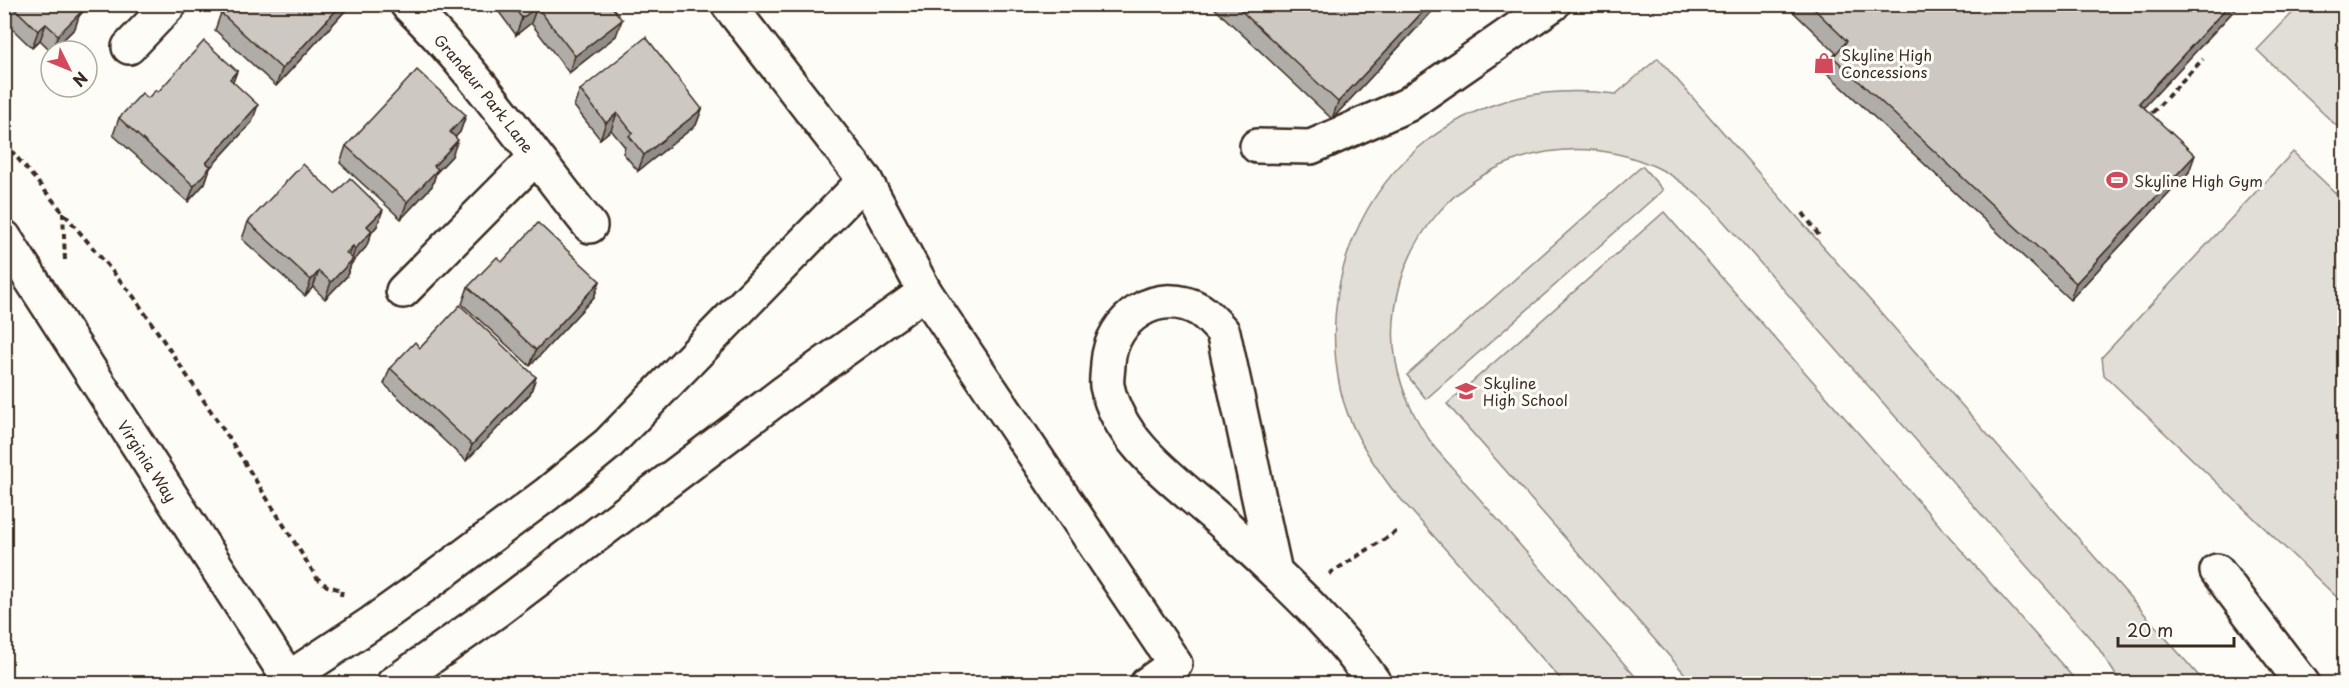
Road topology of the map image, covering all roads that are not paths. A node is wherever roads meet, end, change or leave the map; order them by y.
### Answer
1 (170, 4) edge
2 (407, 4) edge
3 (728, 4) edge
4 (1553, 4) edge
5 (129, 47) dead end
6 (1257, 146) dead end
7 (535, 158) junction
8 (865, 180) junction
9 (590, 226) dead end
10 (4, 237) edge
11 (403, 291) dead end
12 (925, 292) junction
13 (2217, 571) dead end
14 (1275, 572) junction
15 (290, 681) edge
16 (393, 684) edge
17 (1147, 684) edge
18 (1375, 684) edge
19 (2303, 684) edge

1 - 5 street
2 - 7 street, Grandeur Park Lane
3 - 8 street
4 - 6 street
7 - 9 street, Grandeur Park Lane
7 - 11 street, Grandeur Park Lane
8 - 12 street
8 - 15 street
10 - 15 street, Virginia Way
12 - 16 street
12 - 17 street
13 - 19 street
14 - 14 street
14 - 18 street

